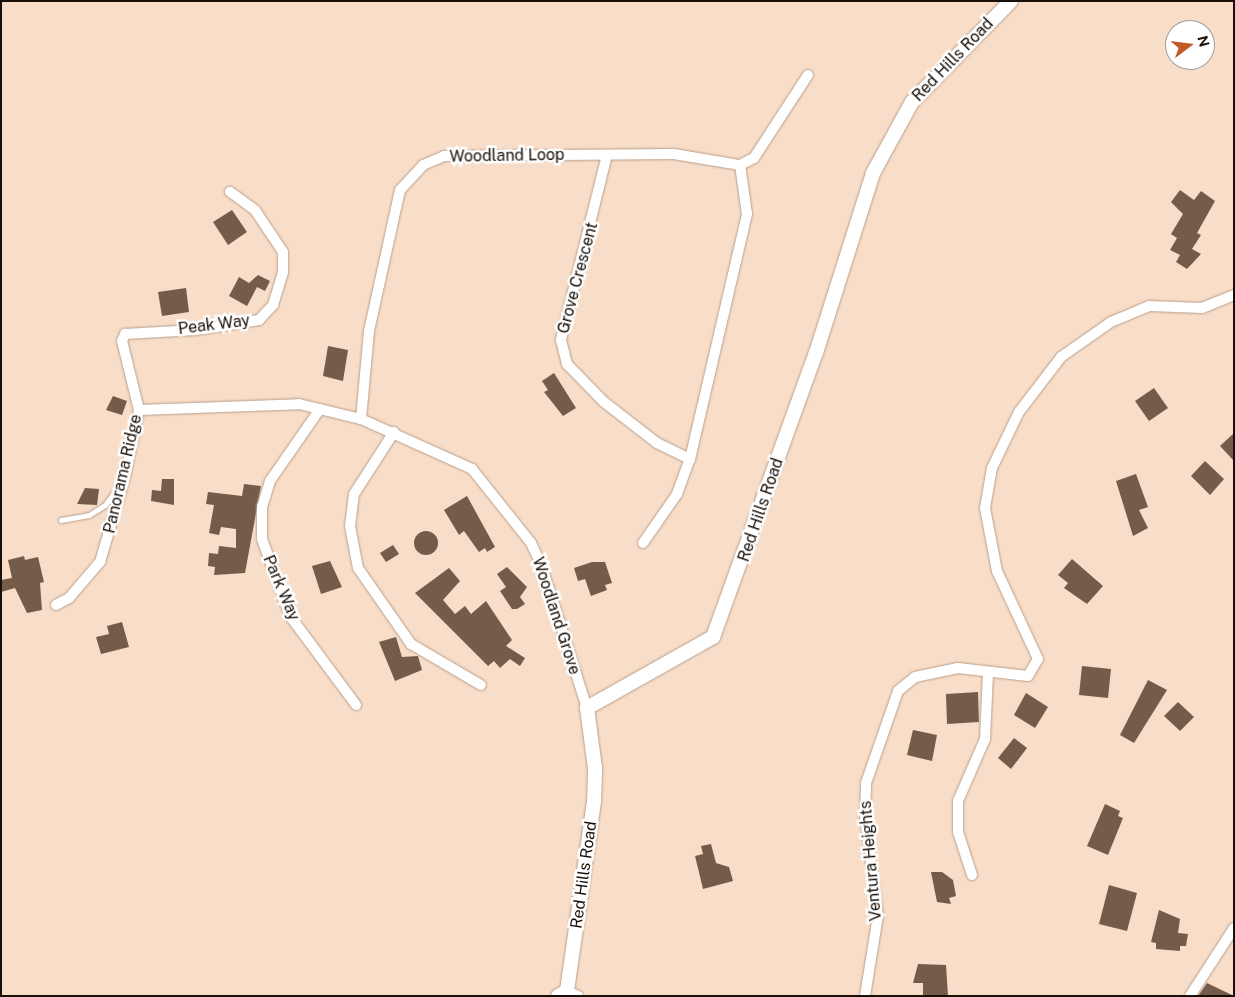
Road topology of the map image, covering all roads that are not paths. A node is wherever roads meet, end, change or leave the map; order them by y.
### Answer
1 (1011, 1) edge
2 (808, 75) dead end
3 (607, 155) junction
4 (740, 165) junction
5 (230, 192) dead end
6 (1234, 295) edge
7 (133, 332) joint
8 (139, 410) junction
9 (320, 410) junction
10 (361, 419) junction
11 (394, 432) junction
12 (690, 459) junction
13 (125, 477) junction
14 (61, 520) dead end
15 (643, 543) dead end
16 (56, 605) dead end
17 (988, 674) junction
18 (482, 685) dead end
19 (356, 706) dead end
20 (587, 708) junction
21 (972, 875) dead end
22 (1234, 928) edge
23 (568, 994) edge
24 (865, 996) edge
25 (1190, 996) edge

1 - 20 main road, Red Hills Road
2 - 4 street
3 - 4 street, Woodland Loop
3 - 10 street, Woodland Loop
3 - 12 street, Grove Crescent
4 - 12 street
5 - 7 street, Peak Way
6 - 17 street, Ventura Heights
7 - 8 street, Panorama Ridge
8 - 9 street, Woodland Grove
8 - 13 street, Panorama Ridge
9 - 10 street, Woodland Grove
9 - 19 street, Park Way
10 - 11 street, Woodland Grove
11 - 18 street
11 - 20 street, Woodland Grove
12 - 15 street
13 - 14 lane
13 - 16 street, Panorama Ridge
17 - 21 street
17 - 24 street, Ventura Heights
20 - 23 main road, Red Hills Road
22 - 25 street

